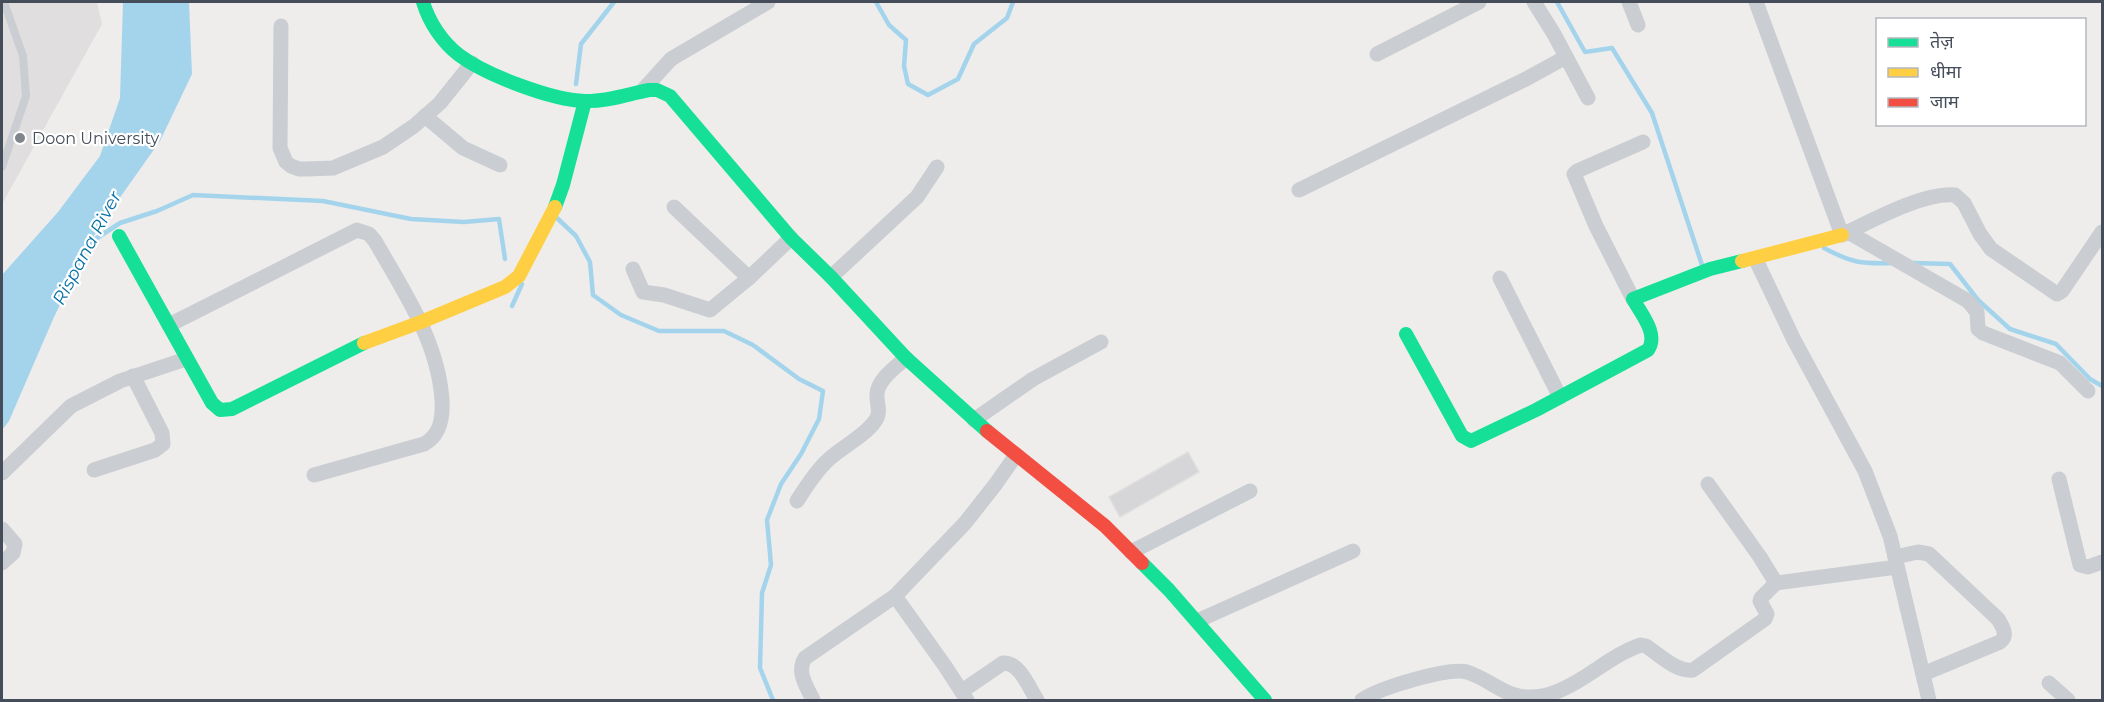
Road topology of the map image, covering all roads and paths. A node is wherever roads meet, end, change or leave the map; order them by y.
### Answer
1 (4, 2) edge
2 (423, 2) edge
3 (768, 2) edge
4 (1479, 2) edge
5 (1534, 2) edge
6 (1629, 2) edge
7 (1755, 2) edge
8 (1638, 25) dead end
9 (281, 26) dead end
10 (1377, 54) dead end
11 (1566, 57) junction
12 (472, 63) junction
13 (642, 91) junction
14 (1588, 98) dead end
15 (585, 101) junction
16 (425, 116) junction
17 (1643, 142) dead end
18 (500, 165) dead end
19 (2, 167) edge
20 (937, 167) dead end
21 (1299, 190) dead end
22 (674, 207) dead end
23 (2103, 232) edge
24 (1845, 233) junction
25 (119, 236) dead end
26 (790, 238) junction
27 (1755, 258) junction
28 (633, 269) dead end
29 (831, 277) junction
30 (749, 278) junction
31 (1500, 278) dead end
32 (1633, 299) junction
33 (421, 322) junction
34 (169, 326) junction
35 (1406, 334) dead end
36 (1101, 342) dead end
37 (906, 358) junction
38 (186, 359) junction
39 (133, 376) junction
40 (2088, 391) dead end
41 (1560, 397) junction
42 (974, 420) junction
43 (1016, 455) junction
44 (94, 470) dead end
45 (2, 473) edge
46 (314, 475) dead end
47 (2059, 479) dead end
48 (1708, 484) dead end
49 (1250, 491) dead end
50 (797, 501) dead end
51 (2, 529) edge
52 (1353, 551) dead end
53 (1131, 552) junction
54 (1896, 562) junction
55 (2103, 562) edge
56 (2, 563) edge
57 (1776, 582) junction
58 (895, 596) junction
59 (1197, 621) junction
60 (1923, 674) junction
61 (2049, 682) dead end
62 (964, 696) edge
63 (813, 700) edge
64 (1037, 700) edge
65 (1265, 700) edge
66 (1362, 700) edge
67 (1929, 700) edge
68 (2068, 700) edge

1 - 19 lane
2 - 12 street
3 - 13 street
4 - 10 street
5 - 11 street
6 - 8 street
7 - 24 street
9 - 16 street
11 - 14 street
11 - 21 street
12 - 15 street
12 - 16 street
13 - 15 street
13 - 26 street
15 - 33 street
16 - 18 street
17 - 32 street
20 - 29 street
22 - 30 street
23 - 24 street
24 - 27 street
24 - 40 street
25 - 34 street
26 - 29 street
26 - 30 street
27 - 32 street
27 - 54 street
28 - 30 street
29 - 37 street
31 - 41 street
32 - 41 street
33 - 34 street
33 - 38 street
33 - 46 street
34 - 38 street
35 - 41 street
36 - 42 street
37 - 42 street
37 - 50 street
38 - 39 street
39 - 44 street
39 - 45 street
42 - 43 street
43 - 53 street
43 - 58 street
47 - 55 street
48 - 57 street
49 - 53 street
51 - 56 street
52 - 59 street
53 - 59 street
54 - 57 street
54 - 60 street
54 - 60 street
57 - 66 street
58 - 62 street
58 - 63 street
59 - 65 street
60 - 67 street
61 - 68 street
62 - 64 street

